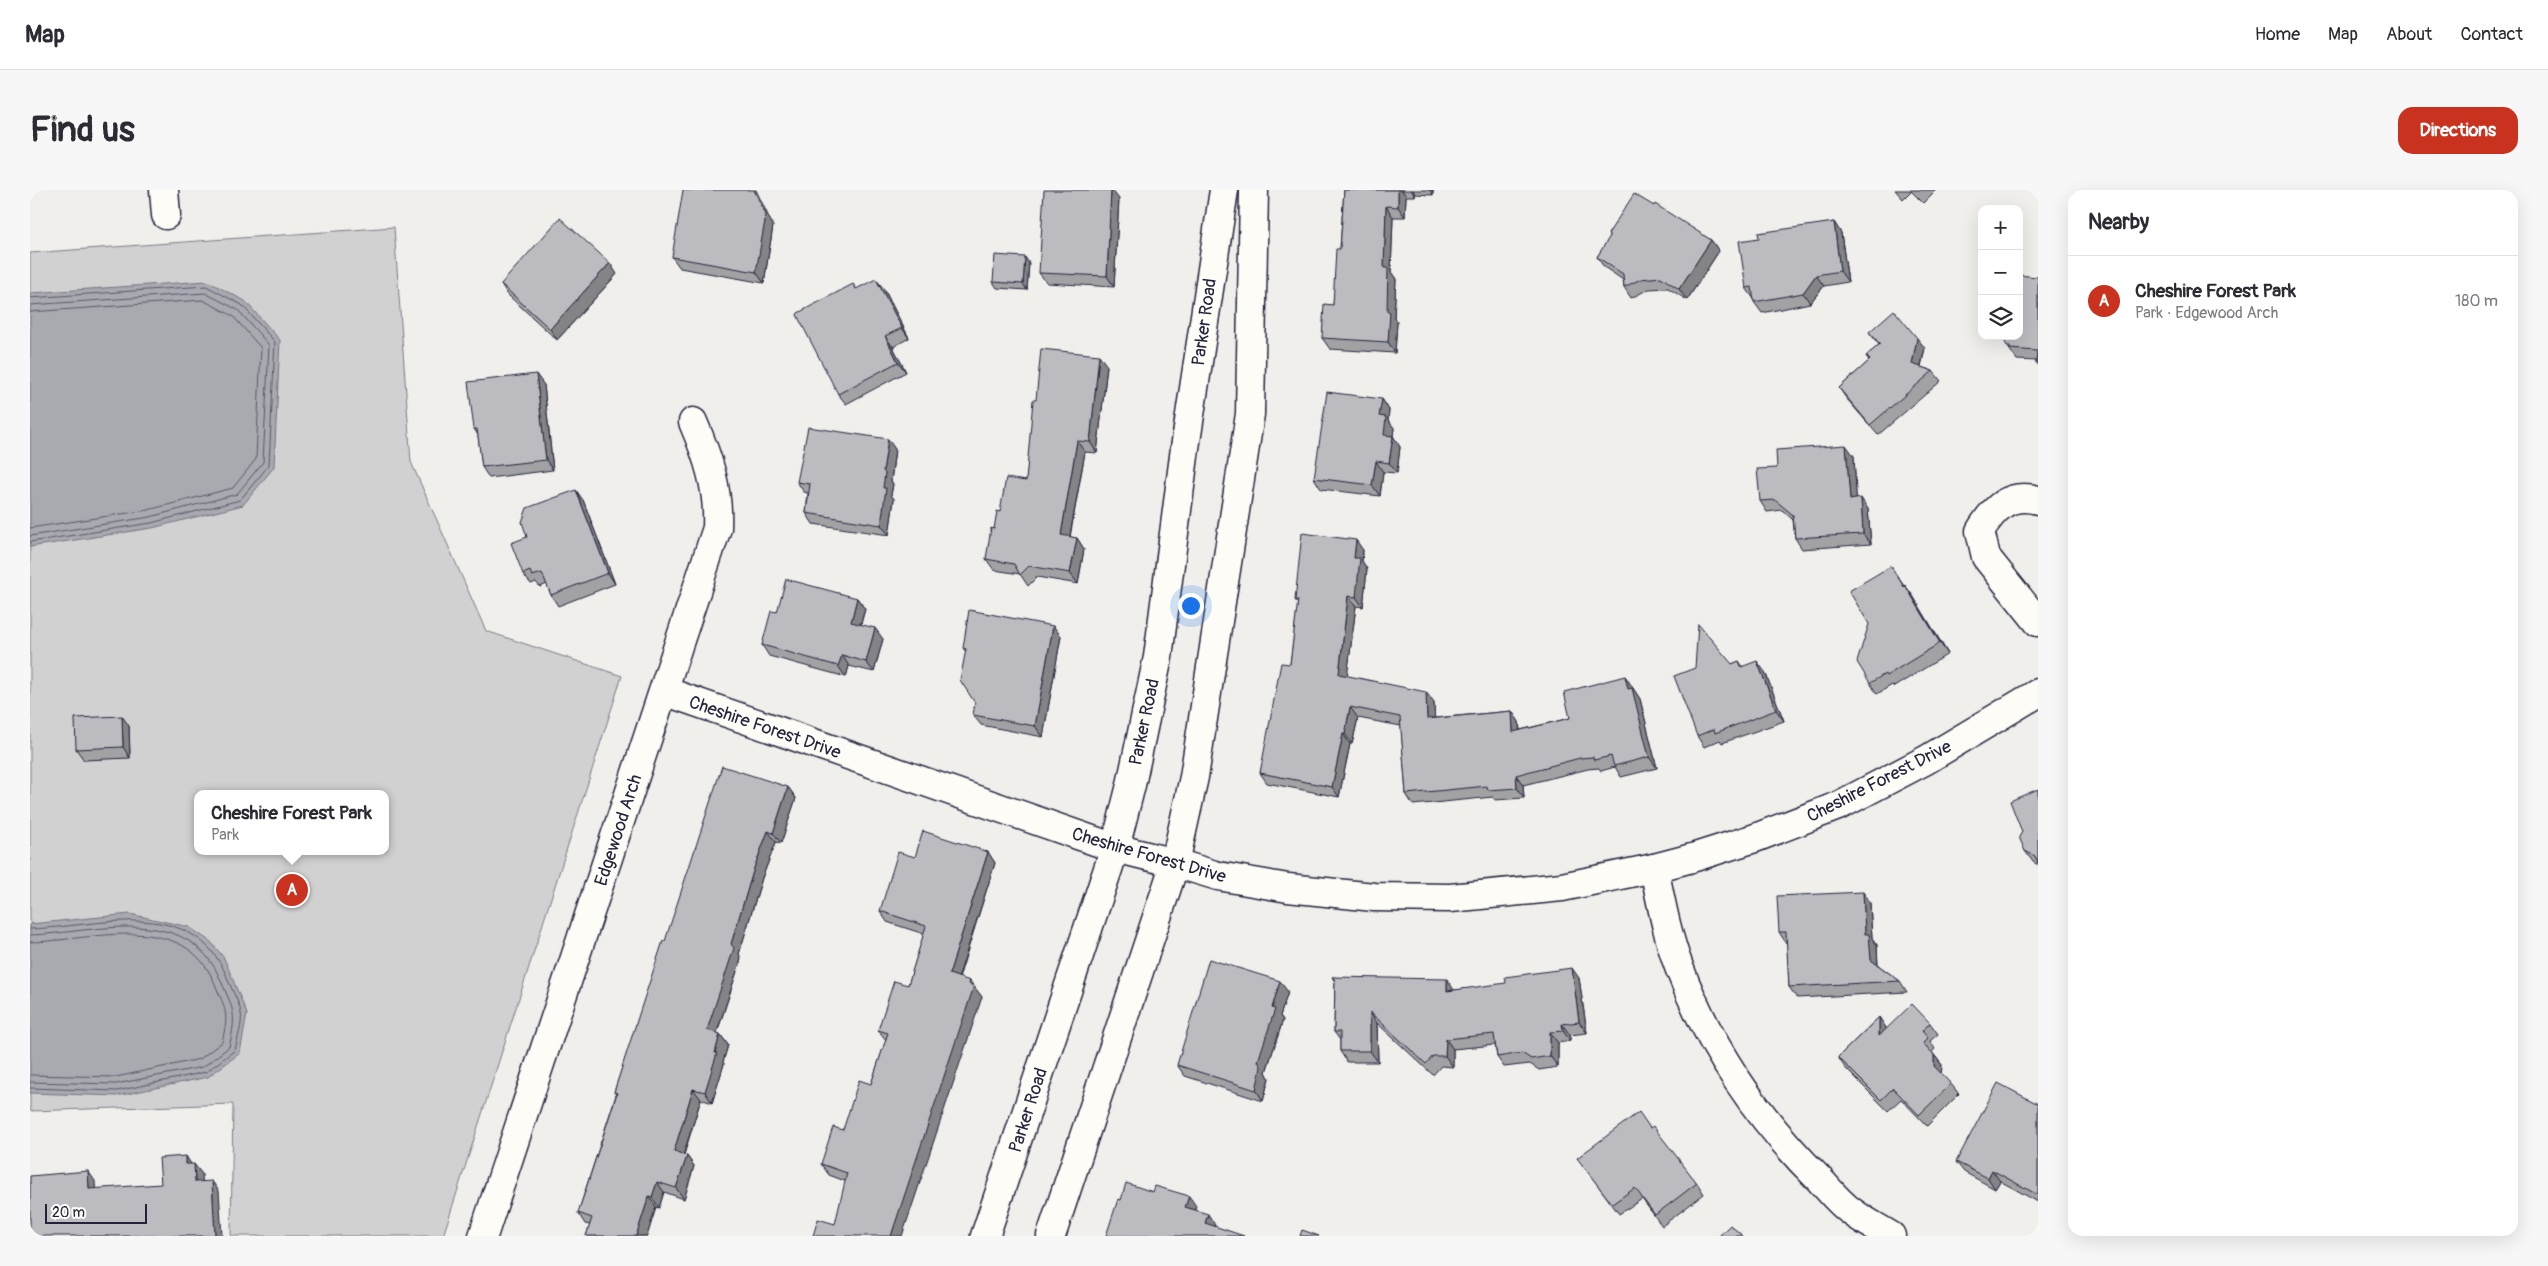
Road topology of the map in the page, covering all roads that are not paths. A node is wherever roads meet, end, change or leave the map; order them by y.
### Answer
1 (1224, 190) edge
2 (1254, 190) edge
3 (693, 422) dead end
4 (2038, 500) edge
5 (2038, 622) edge
6 (664, 691) junction
7 (2038, 693) edge
8 (1115, 848) junction
9 (1175, 863) junction
10 (1654, 868) junction
11 (483, 1236) edge
12 (986, 1236) edge
13 (1051, 1236) edge
14 (1891, 1236) edge

1 - 8 street, Parker Road
2 - 9 street
3 - 6 street, Edgewood Arch
4 - 5 street
6 - 8 street, Cheshire Forest Drive
6 - 11 street, Edgewood Arch
7 - 10 street, Cheshire Forest Drive
8 - 9 street, Cheshire Forest Drive
8 - 12 street, Parker Road
9 - 10 street, Cheshire Forest Drive
9 - 13 street
10 - 14 street

